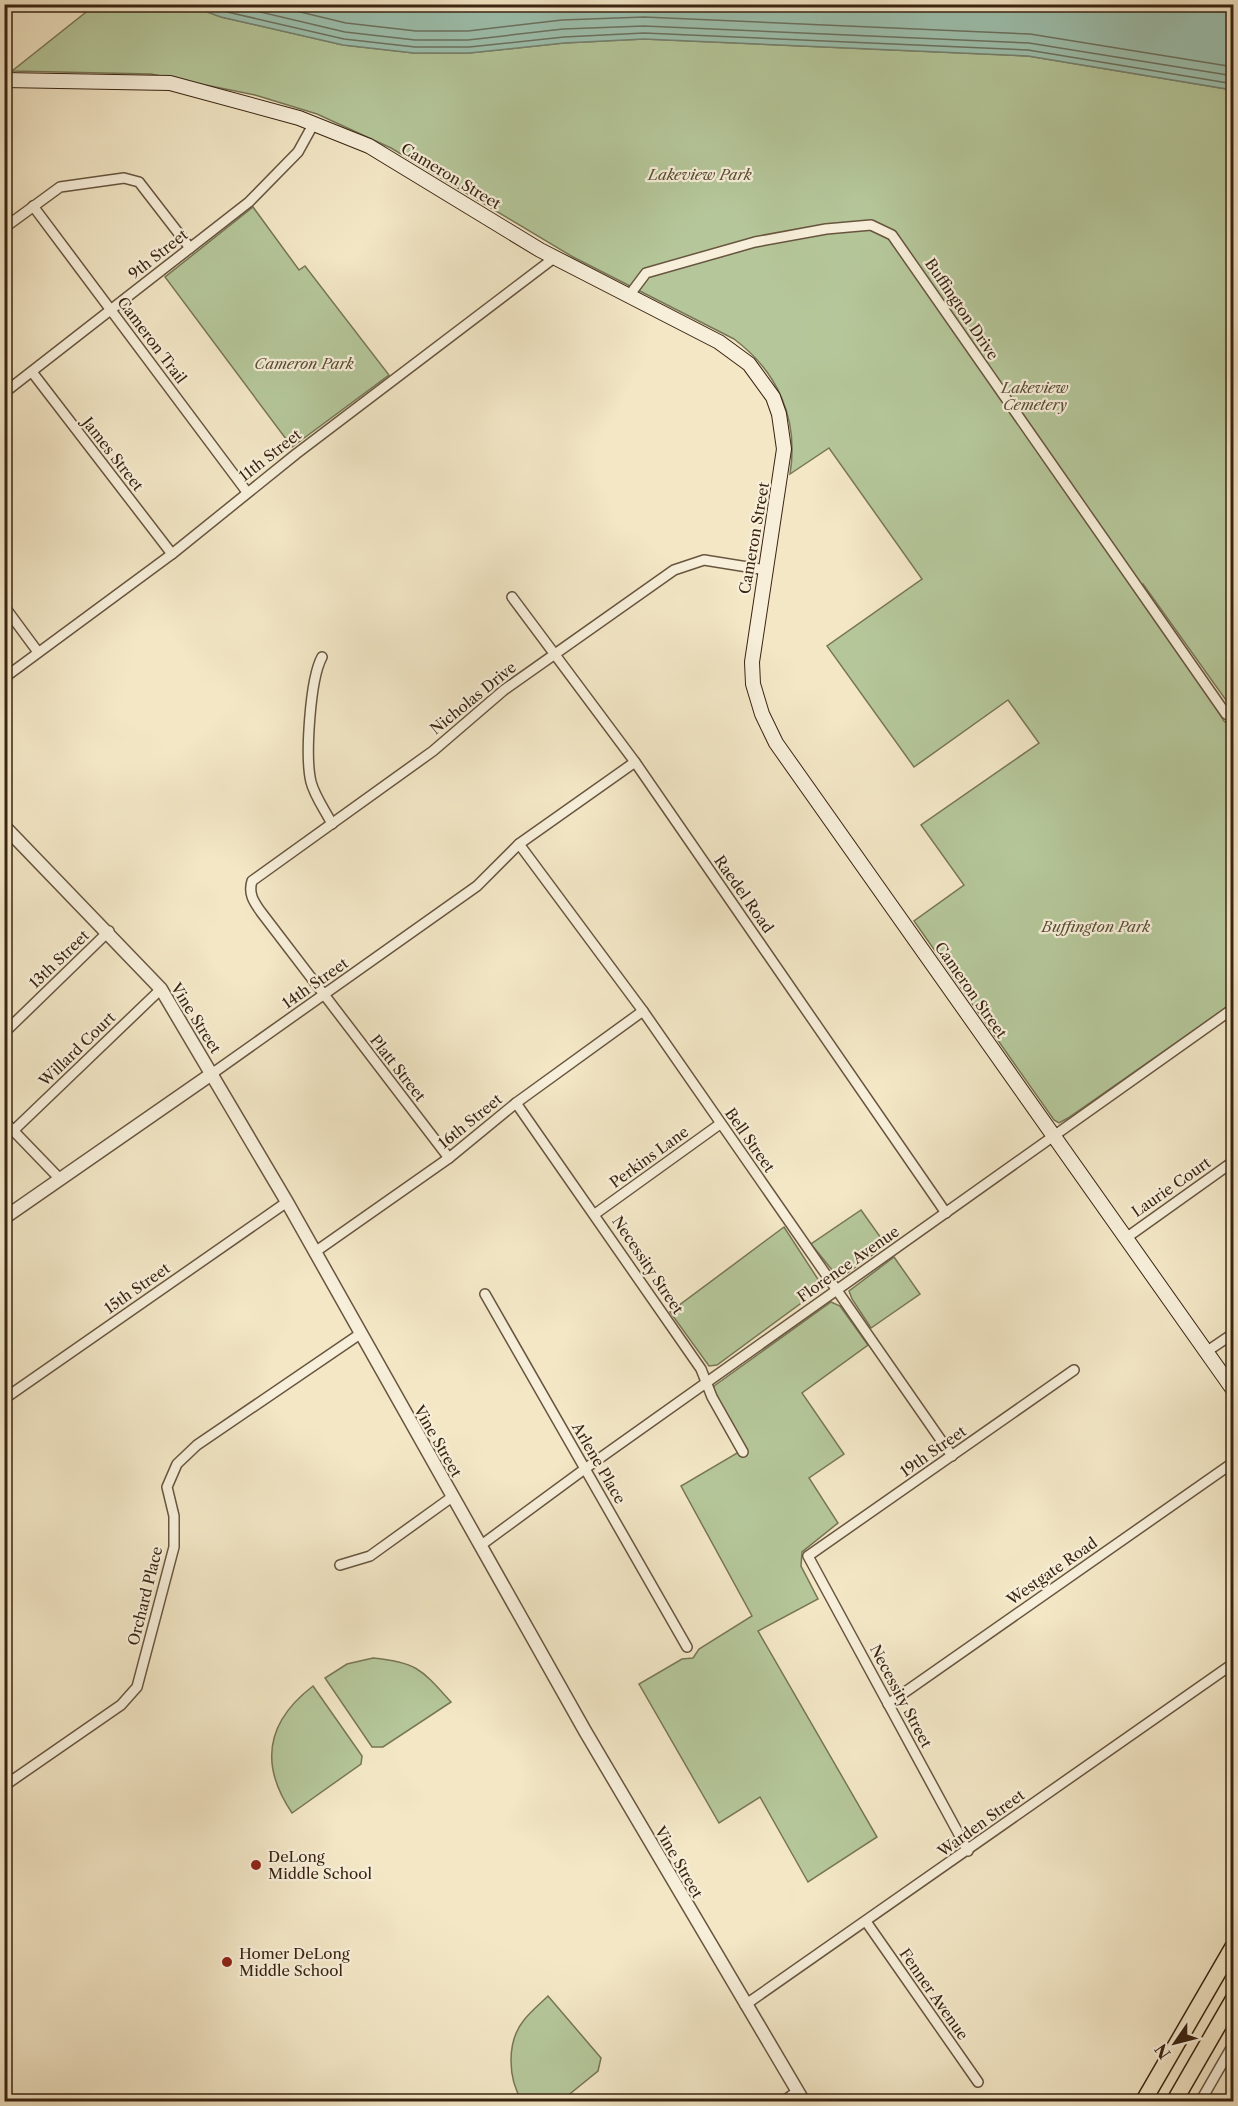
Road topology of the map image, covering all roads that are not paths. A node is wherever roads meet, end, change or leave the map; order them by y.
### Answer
1 (4, 80) edge
2 (314, 123) junction
3 (33, 206) junction
4 (4, 228) edge
5 (190, 248) junction
6 (554, 258) junction
7 (628, 297) junction
8 (110, 309) junction
9 (32, 372) junction
10 (4, 393) edge
11 (247, 492) junction
12 (172, 554) junction
13 (766, 570) junction
14 (512, 597) dead end
15 (4, 606) edge
16 (38, 652) junction
17 (554, 654) junction
18 (322, 657) dead end
19 (4, 678) edge
20 (1233, 718) edge
21 (635, 762) junction
22 (332, 824) junction
23 (4, 826) edge
24 (519, 844) junction
25 (250, 888) joint
26 (109, 931) junction
27 (161, 988) junction
28 (324, 996) junction
29 (643, 1011) junction
30 (1232, 1012) edge
31 (4, 1033) edge
32 (213, 1073) junction
33 (516, 1103) junction
34 (4, 1121) edge
35 (720, 1124) junction
36 (13, 1131) junction
37 (1054, 1136) junction
38 (449, 1158) junction
39 (1233, 1161) edge
40 (60, 1179) junction
41 (287, 1202) junction
42 (946, 1213) junction
43 (595, 1214) junction
44 (4, 1218) edge
45 (1126, 1238) junction
46 (315, 1252) junction
47 (837, 1289) junction
48 (485, 1294) dead end
49 (1233, 1333) edge
50 (360, 1334) junction
51 (1206, 1352) junction
52 (1074, 1370) dead end
53 (706, 1383) junction
54 (1233, 1391) edge
55 (4, 1399) edge
56 (743, 1452) dead end
57 (952, 1455) junction
58 (1233, 1462) edge
59 (586, 1468) junction
60 (452, 1497) junction
61 (480, 1546) junction
62 (808, 1556) joint
63 (340, 1565) dead end
64 (687, 1647) dead end
65 (1233, 1664) edge
66 (888, 1704) junction
67 (4, 1786) edge
68 (968, 1851) junction
69 (867, 1923) junction
70 (1233, 1945) edge
71 (1233, 1998) edge
72 (745, 2005) junction
73 (1233, 2043) edge
74 (978, 2082) dead end
75 (801, 2096) edge
76 (782, 2102) edge
77 (1143, 2102) edge
78 (1174, 2102) edge
79 (1200, 2102) edge

1 - 2 main road, Cameron Street
2 - 5 street, 9th Street
2 - 6 main road, Cameron Street
3 - 4 street
3 - 5 street
3 - 8 street, Cameron Trail
5 - 8 street, 9th Street
6 - 7 main road, Cameron Street
6 - 11 street, 11th Street
7 - 13 main road, Cameron Street
7 - 20 street, Buffington Drive
8 - 9 street, 9th Street
8 - 11 street, Cameron Trail
9 - 10 street, 9th Street
9 - 12 street, James Street
11 - 12 street, 11th Street
12 - 16 street, 11th Street
13 - 17 street, Nicholas Drive
13 - 37 main road, Cameron Street
14 - 17 street, Raedel Road
15 - 16 street
16 - 19 street, 11th Street
17 - 21 street, Raedel Road
17 - 22 street, Nicholas Drive
18 - 22 street
21 - 24 street, 14th Street
21 - 42 street, Raedel Road
22 - 25 street, Nicholas Drive
23 - 26 street, Vine Street
24 - 28 street, 14th Street
24 - 29 street, Bell Street
25 - 28 street, Platt Street
26 - 27 street, Vine Street
26 - 31 street, 13th Street
27 - 32 street, Vine Street
27 - 36 street, Willard Court
28 - 32 street, 14th Street
28 - 38 street, Platt Street
29 - 33 street, 16th Street
29 - 35 street, Bell Street
30 - 37 street, Florence Avenue
32 - 40 street, 14th Street
32 - 41 street, Vine Street
33 - 38 street, 16th Street
33 - 43 street, Necessity Street
34 - 36 street
35 - 43 street, Perkins Lane
35 - 47 street, Bell Street
36 - 40 street
37 - 42 street, Florence Avenue
37 - 45 main road, Cameron Street
38 - 46 street, 16th Street
39 - 45 street, Laurie Court
40 - 44 street, 14th Street
41 - 46 street, Vine Street
41 - 55 street, 15th Street
42 - 47 street, Florence Avenue
43 - 53 street, Necessity Street
45 - 51 main road, Cameron Street
46 - 50 street, Vine Street
47 - 53 street, Florence Avenue
47 - 57 street, Bell Street
48 - 59 street, Arlene Place
49 - 51 street
50 - 60 street, Vine Street
50 - 67 street, Orchard Place
51 - 54 main road, Cameron Street
52 - 57 street, 19th Street
53 - 56 street, Necessity Street
53 - 59 street, Florence Avenue
57 - 62 street, 19th Street
58 - 66 street, Westgate Road
59 - 61 street, Florence Avenue
59 - 64 street, Arlene Place
60 - 61 street, Vine Street
60 - 63 street
61 - 72 street, Vine Street
62 - 66 street, Necessity Street
65 - 68 street, Warden Street
66 - 68 street, Necessity Street
68 - 69 street, Warden Street
69 - 72 street, Warden Street
69 - 74 street, Fenner Avenue
70 - 77 main road
71 - 78 main road
72 - 75 street, Vine Street
73 - 79 street
75 - 76 street

